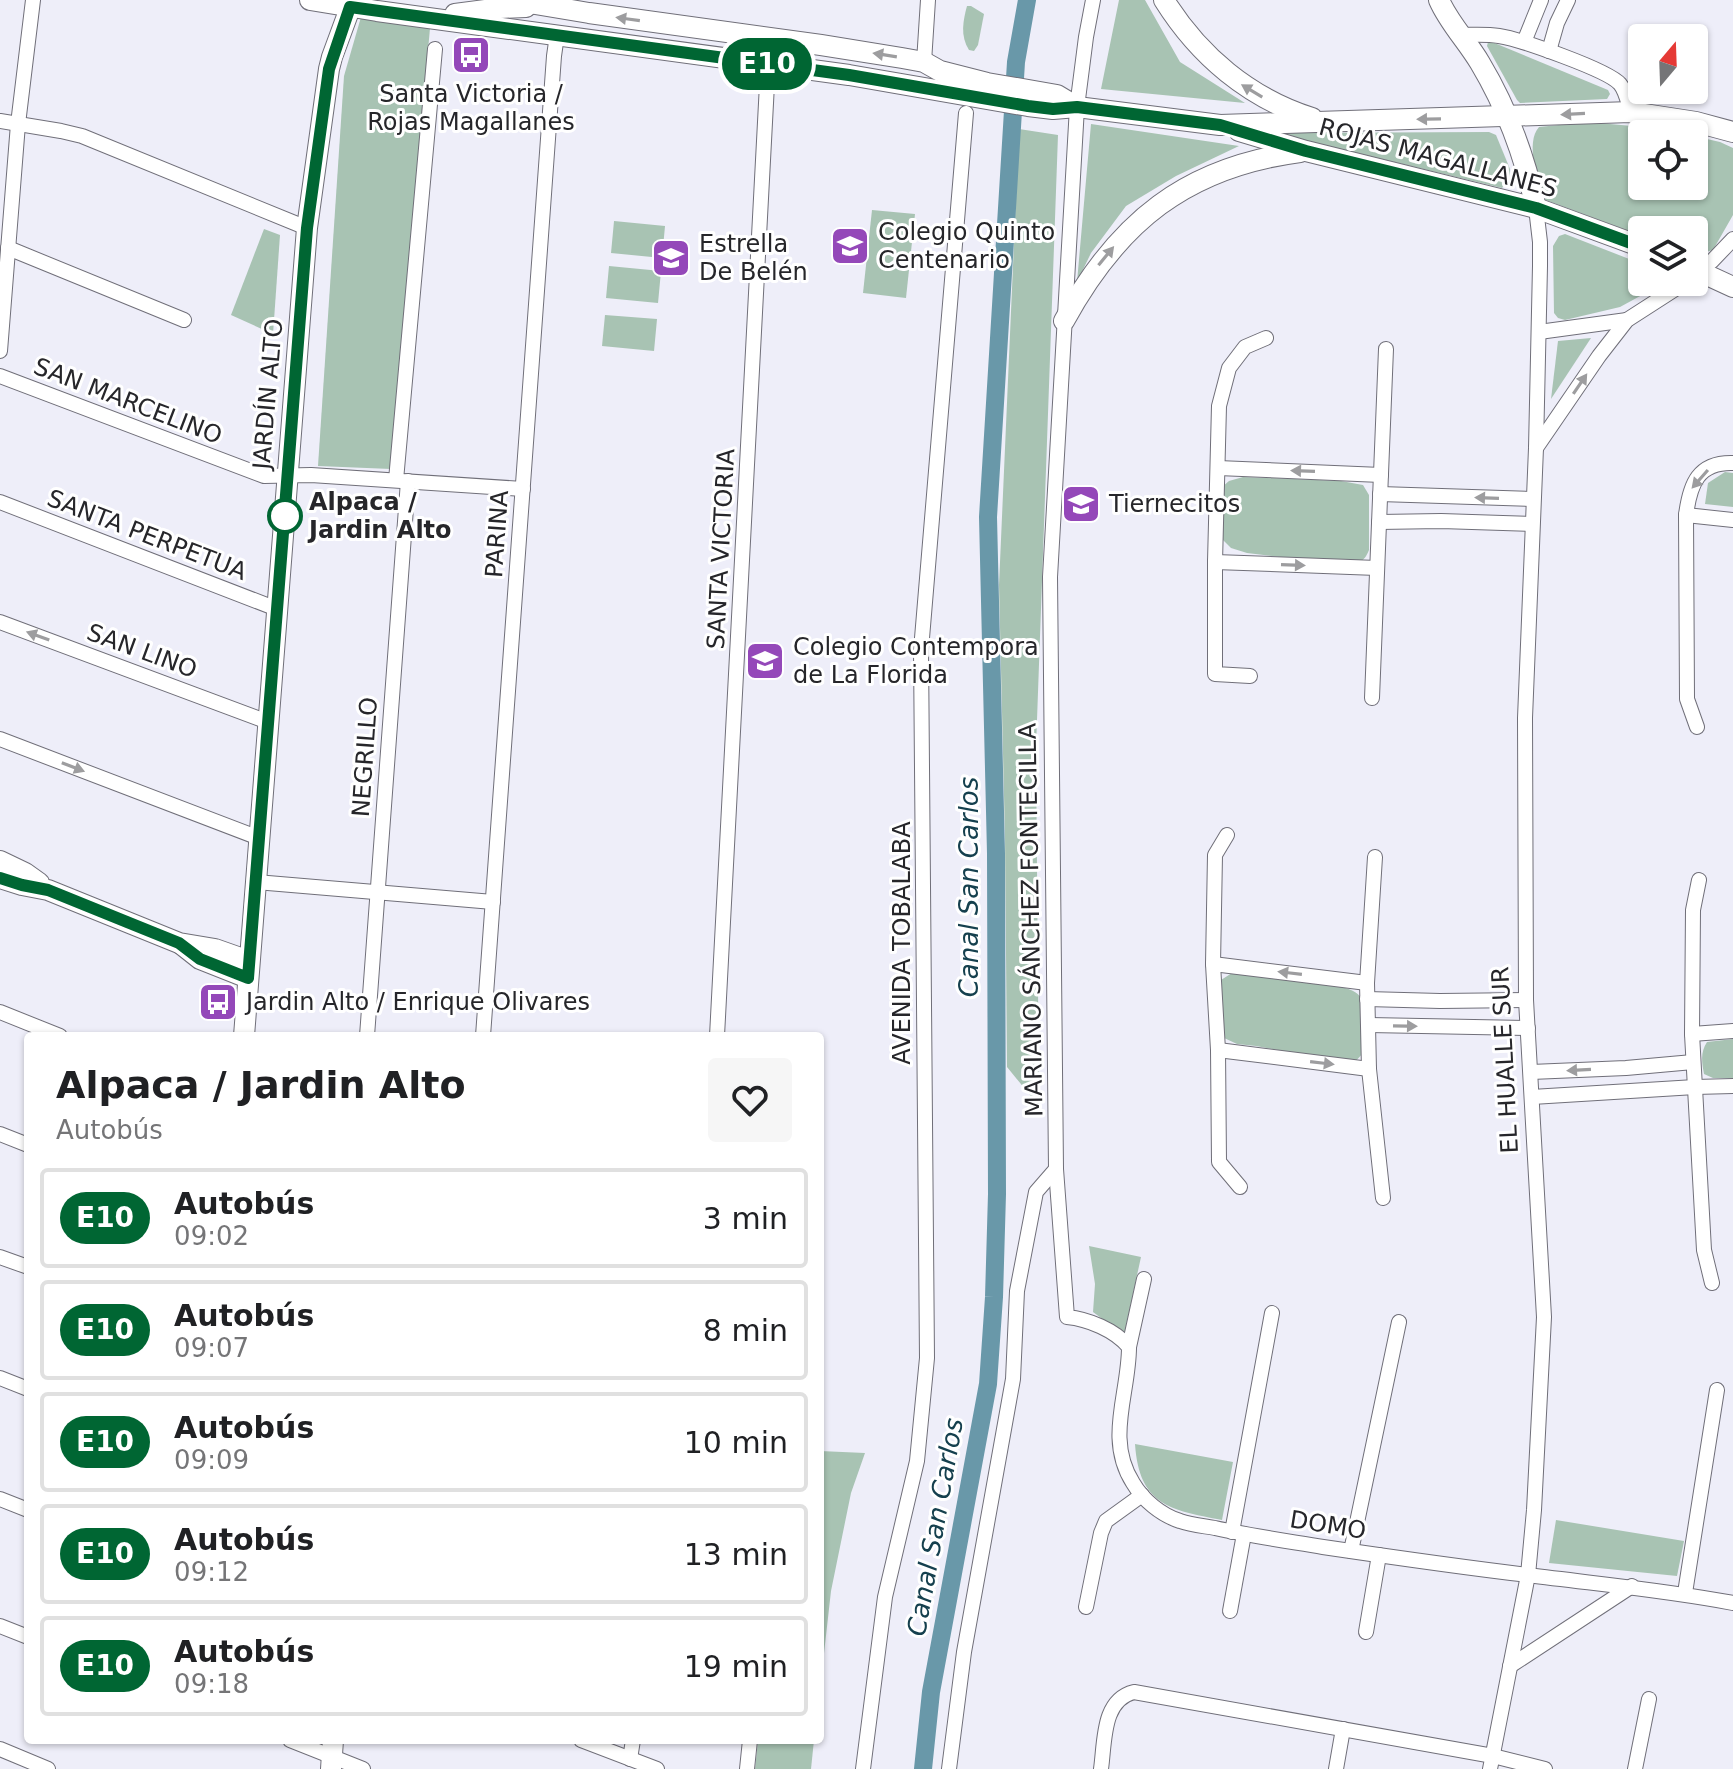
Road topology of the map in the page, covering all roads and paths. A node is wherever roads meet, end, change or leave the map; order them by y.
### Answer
1 (33, 0) edge
2 (310, 0) edge
3 (511, 0) edge
4 (928, 0) edge
5 (1093, 0) edge
6 (1164, 0) edge
7 (1439, 0) edge
8 (1541, 0) edge
9 (1568, 0) edge
10 (343, 2) edge
11 (546, 6) junction
12 (589, 13) junction
13 (429, 17) junction
14 (557, 35) junction
15 (1461, 35) junction
16 (1524, 42) junction
17 (435, 49) dead end
18 (847, 49) junction
19 (1549, 51) junction
20 (924, 62) junction
21 (768, 65) junction
22 (849, 75) junction
23 (904, 84) junction
24 (991, 92) junction
25 (1077, 107) junction
26 (1631, 112) junction
27 (966, 113) dead end
28 (1507, 117) junction
29 (0, 121) edge
30 (1323, 122) junction
31 (18, 124) junction
32 (1220, 125) junction
33 (1733, 132) edge
34 (1306, 151) junction
35 (1536, 208) junction
36 (307, 228) junction
37 (1733, 239) edge
38 (1628, 242) edge
39 (8, 248) junction
40 (1708, 264) edge
41 (1708, 279) edge
42 (1733, 287) edge
43 (1661, 296) edge
44 (184, 320) dead end
45 (1627, 320) junction
46 (1064, 321) junction
47 (1539, 332) junction
48 (1266, 338) dead end
49 (1386, 349) dead end
50 (0, 351) edge
51 (0, 376) edge
52 (1536, 448) junction
53 (1733, 463) edge
54 (1218, 468) junction
55 (288, 475) junction
56 (1381, 475) junction
57 (402, 480) junction
58 (523, 489) junction
59 (1380, 494) junction
60 (1533, 499) junction
61 (0, 502) edge
62 (1686, 515) junction
63 (1733, 520) edge
64 (1379, 522) junction
65 (1532, 524) junction
66 (1215, 562) junction
67 (1377, 568) junction
68 (277, 609) junction
69 (0, 622) edge
70 (1250, 676) dead end
71 (1372, 698) dead end
72 (268, 722) junction
73 (1697, 727) dead end
74 (0, 739) edge
75 (1227, 835) dead end
76 (259, 838) junction
77 (1375, 857) dead end
78 (0, 861) edge
79 (0, 878) edge
80 (1699, 880) dead end
81 (256, 882) junction
82 (48, 890) junction
83 (377, 892) junction
84 (493, 902) junction
85 (1213, 964) junction
86 (249, 969) junction
87 (1367, 983) junction
88 (1367, 999) junction
89 (1526, 1000) junction
90 (0, 1012) edge
91 (1369, 1025) junction
92 (1528, 1028) junction
93 (1733, 1031) edge
94 (50, 1032) edge
95 (244, 1032) edge
96 (367, 1032) edge
97 (483, 1032) edge
98 (717, 1032) edge
99 (1692, 1034) junction
100 (1218, 1050) junction
101 (1693, 1062) junction
102 (1369, 1069) junction
103 (1531, 1072) junction
104 (1733, 1086) edge
105 (1695, 1087) junction
106 (1532, 1097) junction
107 (0, 1134) edge
108 (24, 1143) edge
109 (1056, 1169) junction
110 (1240, 1187) dead end
111 (1383, 1198) dead end
112 (0, 1257) edge
113 (24, 1266) edge
114 (1144, 1279) dead end
115 (1712, 1283) dead end
116 (1272, 1313) dead end
117 (1399, 1322) dead end
118 (1129, 1347) junction
119 (0, 1378) edge
120 (24, 1387) edge
121 (1717, 1390) dead end
122 (1142, 1495) junction
123 (0, 1499) edge
124 (24, 1508) edge
125 (1238, 1533) junction
126 (1351, 1551) junction
127 (1379, 1555) junction
128 (1528, 1575) junction
129 (1632, 1586) junction
130 (1685, 1593) junction
131 (1733, 1603) edge
132 (1086, 1607) dead end
133 (1230, 1611) dead end
134 (0, 1626) edge
135 (1366, 1632) dead end
136 (24, 1635) edge
137 (1510, 1666) junction
138 (1649, 1699) dead end
139 (1343, 1729) junction
140 (301, 1744) edge
141 (591, 1744) edge
142 (632, 1744) edge
143 (750, 1744) edge
144 (0, 1749) edge
145 (332, 1755) edge
146 (630, 1759) junction
147 (1492, 1763) edge
148 (48, 1769) edge
149 (363, 1769) edge
150 (657, 1769) edge
151 (747, 1769) edge
152 (863, 1769) edge
153 (949, 1769) edge
154 (1101, 1769) edge
155 (1336, 1769) edge
156 (1545, 1769) edge
157 (1635, 1769) edge

1 - 31 street
2 - 10 street, ROJAS MAGALLANES
3 - 11 street, ROJAS MAGALLANES
4 - 20 street
5 - 25 street, MARIANO SÁNCHEZ FONTECILLA
30 -> 6 street
7 - 15 street, EL HUALLE SUR
8 - 16 street
9 - 19 street
10 - 13 street, ROJAS MAGALLANES
10 - 36 street, JARDÍN ALTO
11 - 12 street, ROJAS MAGALLANES
11 - 13 street, ROJAS MAGALLANES
12 - 14 street
18 -> 12 street, ROJAS MAGALLANES
13 - 14 street, ROJAS MAGALLANES
14 - 21 street, ROJAS MAGALLANES
14 - 58 street, PARINA
15 - 16 street
15 - 28 street, EL HUALLE SUR
16 - 19 street
17 - 57 street, NEGRILLO
20 -> 18 street, ROJAS MAGALLANES
18 - 22 street
19 - 26 street
20 - 23 street
20 - 24 street, ROJAS MAGALLANES
21 - 22 street, ROJAS MAGALLANES
21 - 98 street, SANTA VICTORIA
22 - 23 street, ROJAS MAGALLANES
23 - 24 street, ROJAS MAGALLANES
24 - 25 street, ROJAS MAGALLANES
25 - 32 street, ROJAS MAGALLANES
25 - 46 street, MARIANO SÁNCHEZ FONTECILLA
26 -> 28 street, ROJAS MAGALLANES
26 - 33 street, ROJAS MAGALLANES
27 - 152 street, AVENIDA TOBALABA
28 -> 30 street, ROJAS MAGALLANES
28 - 35 street, EL HUALLE SUR
29 - 31 street
30 - 32 street, ROJAS MAGALLANES
31 - 36 street
31 - 39 street
32 - 34 street, ROJAS MAGALLANES
34 - 35 street, ROJAS MAGALLANES
46 -> 34 street
35 - 38 street, ROJAS MAGALLANES
35 - 47 street, EL HUALLE SUR
36 - 55 street, JARDÍN ALTO
37 - 40 street
39 - 44 street
39 - 50 street
41 - 42 street
43 - 45 street
45 - 47 street
52 -> 45 street
46 - 109 street, MARIANO SÁNCHEZ FONTECILLA
47 - 52 street, EL HUALLE SUR
48 - 54 street
49 - 56 street
51 - 55 street, SAN MARCELINO
52 - 60 street, EL HUALLE SUR
53 -> 62 street
56 -> 54 street
54 - 66 street
55 - 57 street, SAN MARCELINO
55 - 68 street, JARDÍN ALTO
56 - 59 street
57 - 58 street, SAN MARCELINO
57 - 83 street, NEGRILLO
58 - 84 street, PARINA
60 -> 59 street
59 - 64 street
60 - 65 street, EL HUALLE SUR
61 - 68 street, SANTA PERPETUA
62 - 63 street
62 - 73 street
64 - 65 street
64 - 67 street
65 - 89 street, EL HUALLE SUR
66 -> 67 street
66 - 70 street
67 - 71 street
68 - 72 street, JARDÍN ALTO
72 -> 69 street, SAN LINO
72 - 76 street, JARDÍN ALTO
74 -> 76 street
75 - 85 street
76 - 81 street, JARDÍN ALTO
77 - 87 street
78 - 82 street
79 - 82 street
80 - 99 street
81 - 83 street
81 - 86 street, JARDÍN ALTO
82 - 86 street
83 - 84 street
83 - 96 street, NEGRILLO
84 - 97 street, PARINA
87 -> 85 street
85 - 100 street
86 - 95 street, JARDÍN ALTO
87 - 88 street
88 - 89 street
88 - 91 street
89 - 92 street, EL HUALLE SUR
90 - 94 street
91 -> 92 street
91 - 102 street
92 - 103 street, EL HUALLE SUR
93 - 99 street
99 - 101 street
100 -> 102 street
100 - 110 street
101 -> 103 street
101 - 105 street
102 - 111 street
103 - 106 street, EL HUALLE SUR
104 - 105 street
105 - 106 street
105 - 115 street
106 - 128 street, EL HUALLE SUR
107 - 108 street
109 - 118 street, MARIANO SÁNCHEZ FONTECILLA
109 - 153 street
112 - 113 street
114 - 118 street, DOMO
116 - 125 street
117 - 126 street
118 - 122 street, DOMO
119 - 120 street
121 - 130 street
122 - 125 street, DOMO
122 - 132 street
123 - 124 street
125 - 126 street, DOMO
125 - 133 street
126 - 127 street, DOMO
127 - 128 street, DOMO
127 - 135 street
128 - 129 street, DOMO
128 - 137 street, EL HUALLE SUR
129 - 130 street, DOMO
129 - 137 street
130 - 131 street, DOMO
134 - 136 street
137 - 147 street, EL HUALLE SUR
138 - 157 street
139 - 147 street
139 - 154 street
139 - 155 street
140 - 145 street
141 - 146 street
142 - 146 street
143 - 151 street
144 - 148 street
145 - 149 street
146 - 150 street
147 - 156 street

